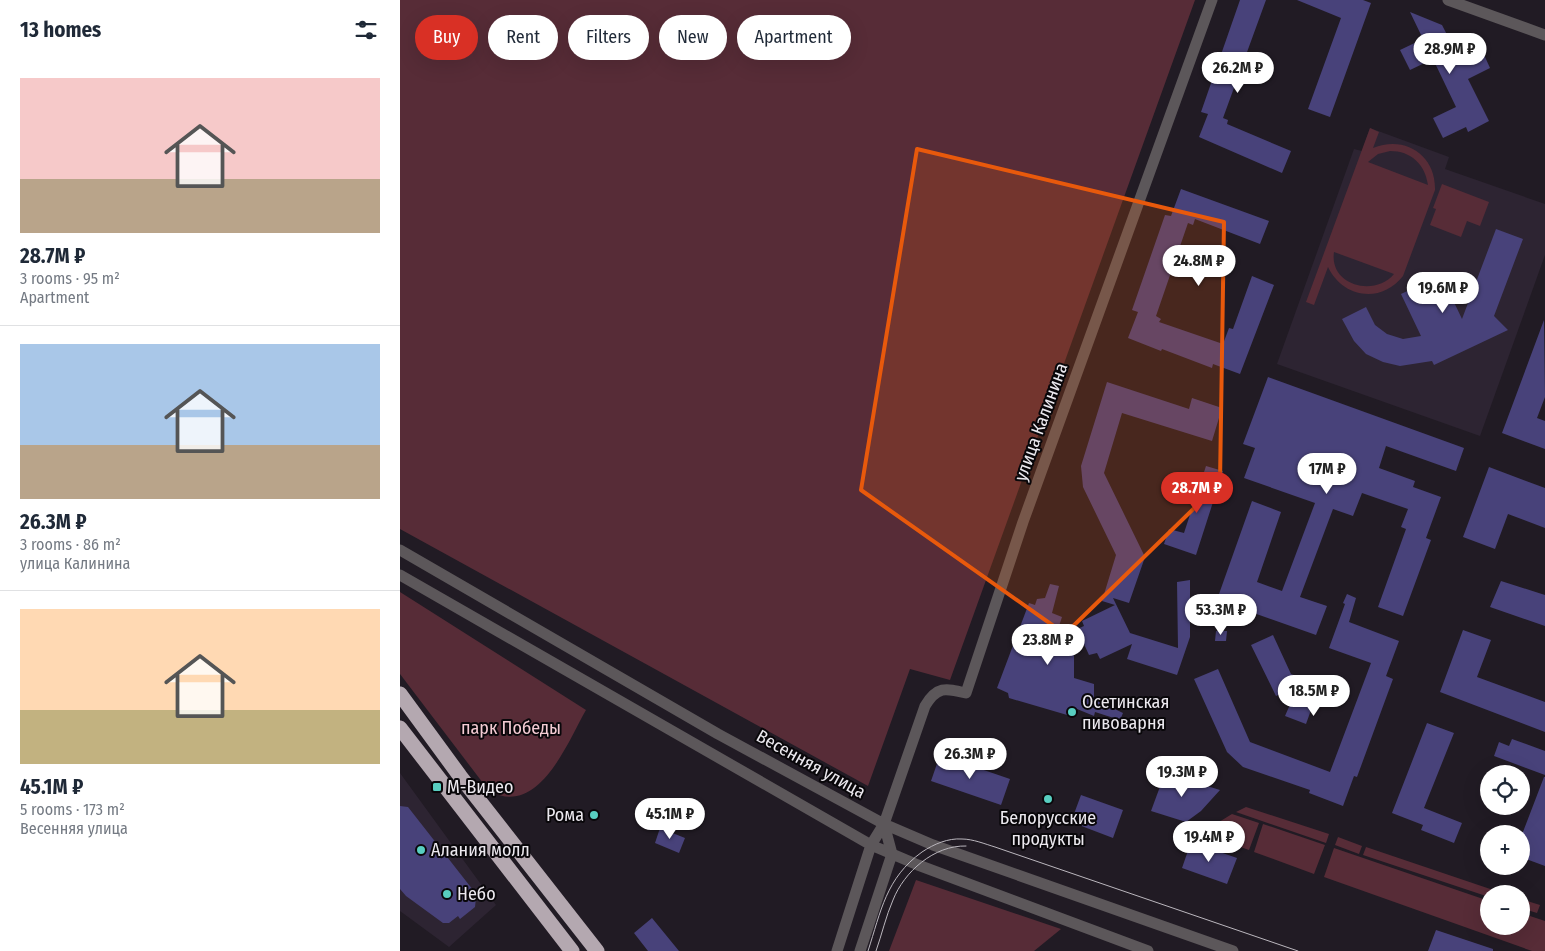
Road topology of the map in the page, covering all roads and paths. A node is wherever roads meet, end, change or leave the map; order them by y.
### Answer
1 (1212, 0) edge
2 (1448, 0) edge
3 (1545, 35) edge
4 (400, 550) edge
5 (400, 575) edge
6 (400, 694) edge
7 (400, 728) edge
8 (884, 824) junction
9 (871, 845) junction
10 (892, 854) junction
11 (572, 951) edge
12 (597, 951) edge
13 (837, 951) edge
14 (860, 951) edge
15 (1148, 951) edge
16 (1233, 951) edge

1 - 8 street, улица Калинина
2 - 3 street
4 - 8 street, Весенняя улица
5 - 9 street
6 - 12 highway
7 - 11 highway
8 - 9 street, улица Калинина
8 - 10 street
8 - 16 street, Весенняя улица
9 - 10 street
9 - 13 street, улица Калинина
10 - 14 street
10 - 15 street

